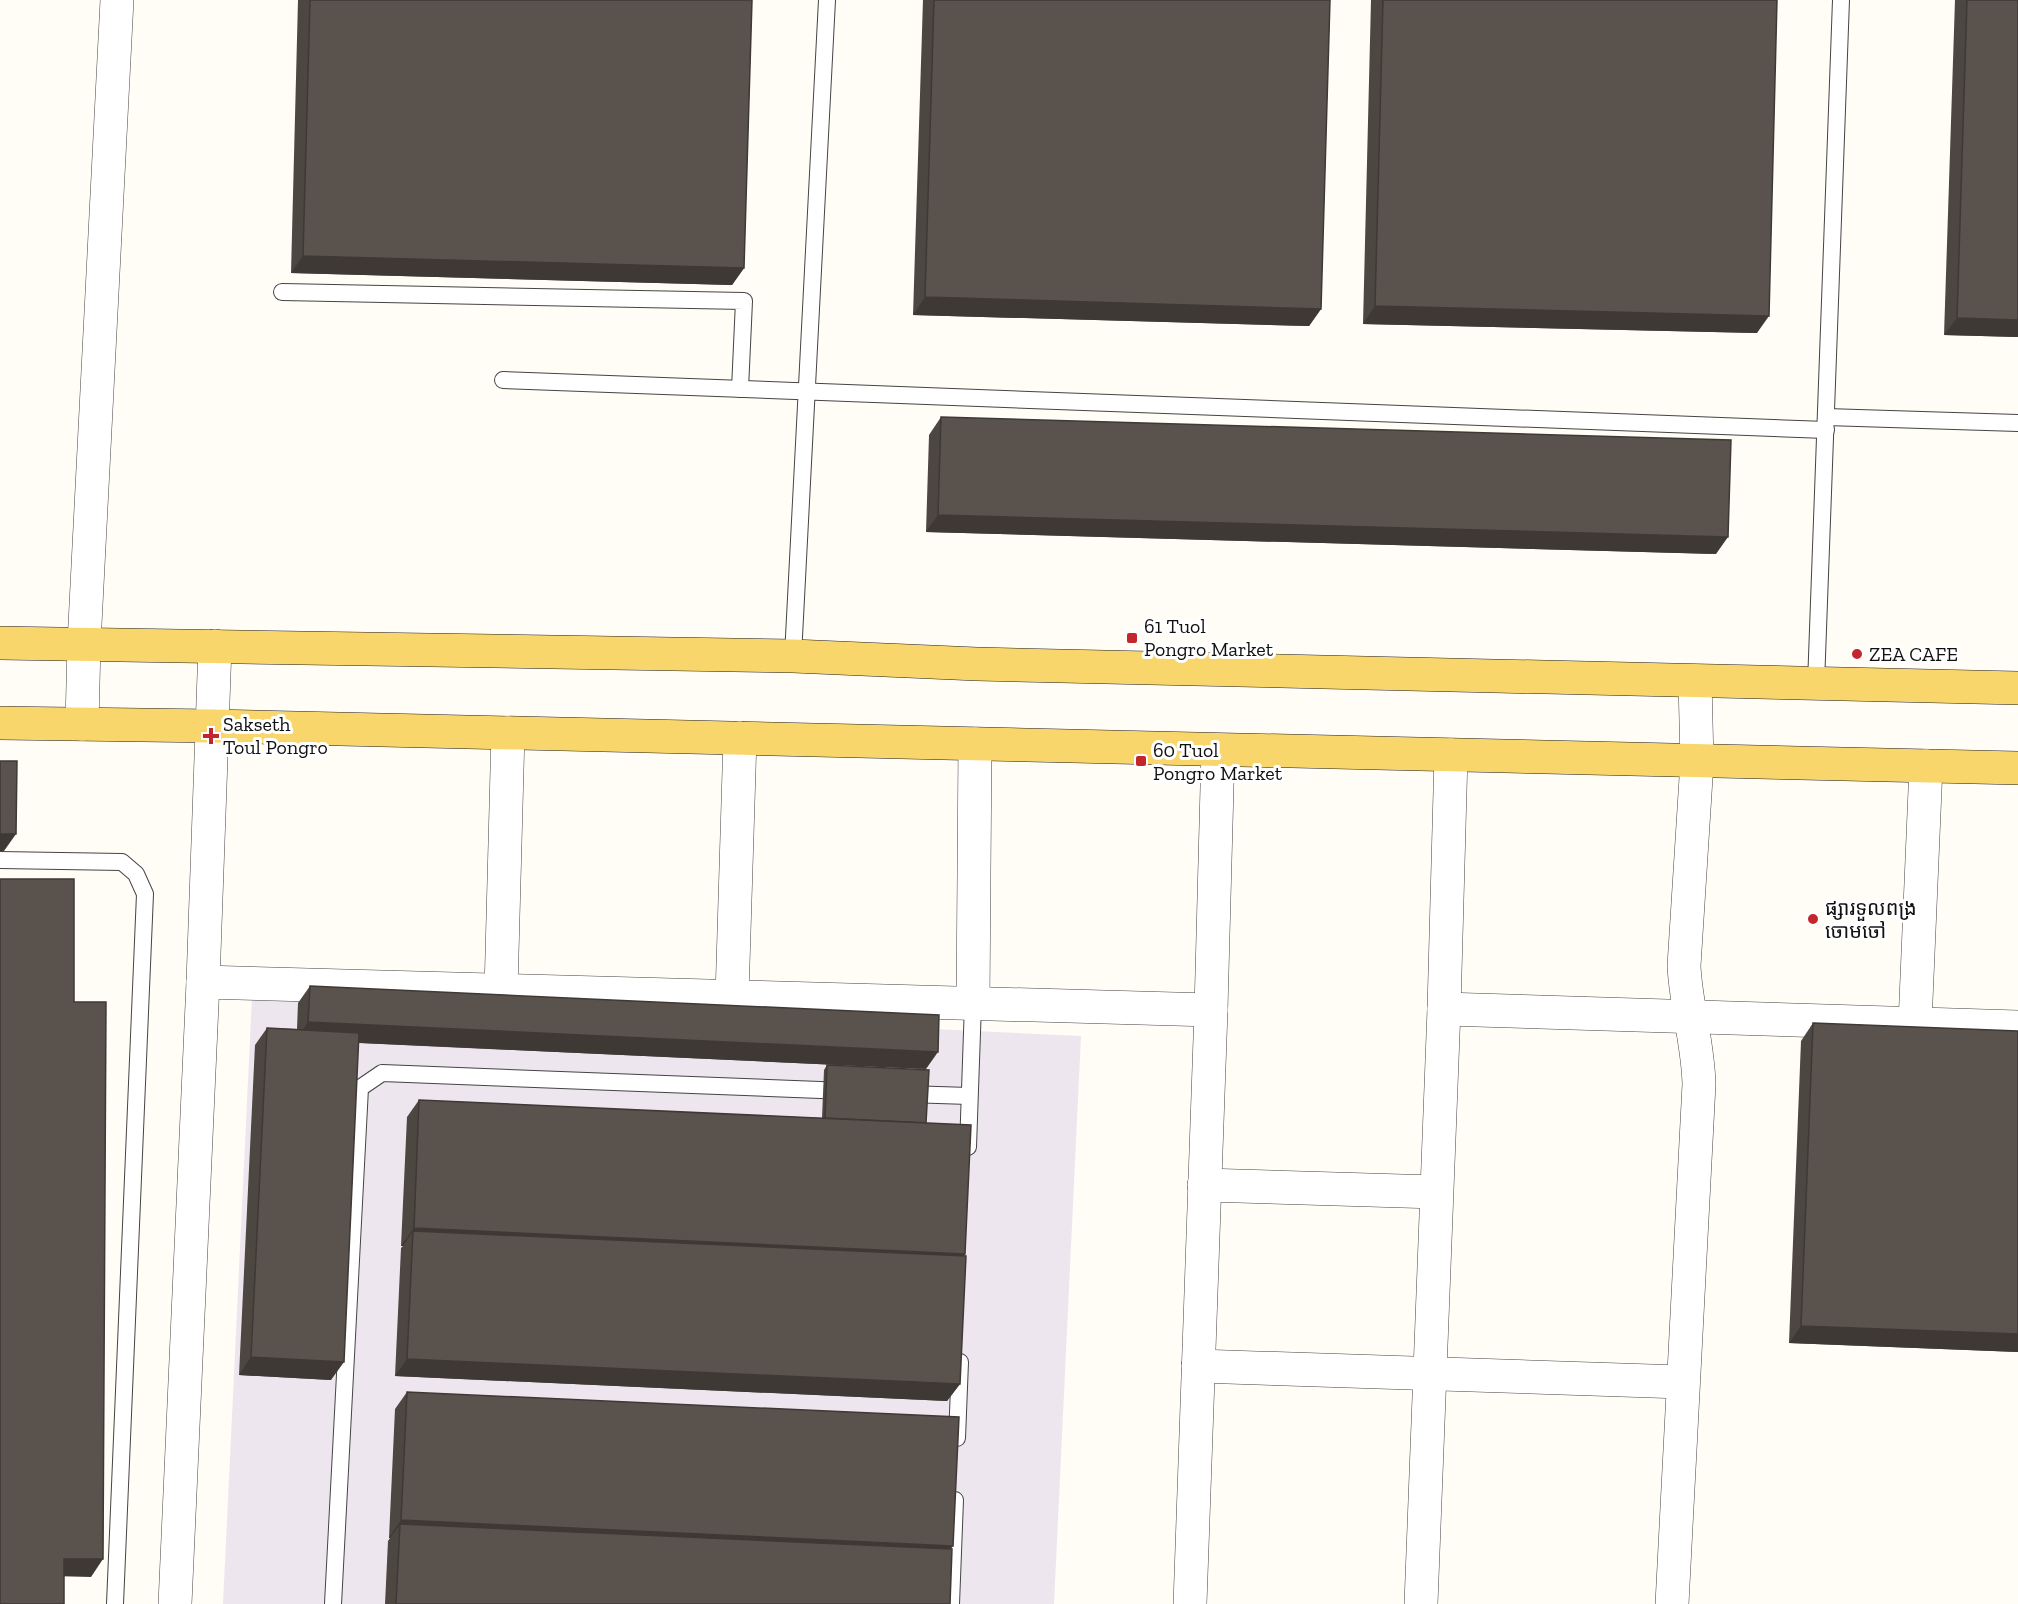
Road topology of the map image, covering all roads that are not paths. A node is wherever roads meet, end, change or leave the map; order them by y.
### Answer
1 (117, 0) edge
2 (827, 0) edge
3 (1841, 0) edge
4 (282, 292) dead end
5 (503, 380) dead end
6 (740, 389) junction
7 (806, 391) junction
8 (2018, 423) edge
9 (1826, 424) junction
10 (0, 643) edge
11 (84, 644) junction
12 (215, 646) junction
13 (793, 656) junction
14 (1695, 681) junction
15 (1816, 684) junction
16 (2018, 688) edge
17 (0, 723) edge
18 (82, 724) junction
19 (213, 726) junction
20 (508, 733) junction
21 (740, 738) junction
22 (975, 744) junction
23 (1218, 750) junction
24 (1451, 755) junction
25 (1696, 762) junction
26 (1926, 766) junction
27 (2018, 768) edge
28 (0, 860) edge
29 (203, 982) junction
30 (501, 991) junction
31 (732, 997) junction
32 (973, 1004) junction
33 (1444, 1009) junction
34 (1211, 1010) junction
35 (1690, 1017) junction
36 (1915, 1024) junction
37 (2018, 1027) edge
38 (864, 1092) edge
39 (887, 1093) edge
40 (969, 1096) junction
41 (967, 1167) edge
42 (1204, 1185) junction
43 (1436, 1192) junction
44 (960, 1344) edge
45 (1198, 1366) junction
46 (1429, 1374) junction
47 (1682, 1382) junction
48 (957, 1450) edge
49 (955, 1486) edge
50 (115, 1604) edge
51 (175, 1604) edge
52 (333, 1604) edge
53 (951, 1604) edge
54 (1190, 1604) edge
55 (1421, 1604) edge
56 (1672, 1604) edge

1 - 11 street
2 - 7 lane
3 - 9 lane
4 - 6 lane
5 - 6 lane
6 - 7 lane
7 - 9 lane
7 - 13 lane
8 - 9 lane
9 - 15 lane
10 - 11 main road
11 - 12 main road
11 - 18 street
12 - 13 main road
12 - 19 street
13 - 14 main road
14 - 15 main road
14 - 25 street
15 - 16 main road
17 - 18 main road
18 - 19 main road
19 - 20 main road
19 - 29 street
20 - 21 main road
20 - 30 street
21 - 22 main road
21 - 31 street
22 - 23 main road
22 - 32 street
23 - 24 main road
23 - 34 street
24 - 25 main road
24 - 33 street
25 - 26 main road
25 - 35 street
26 - 27 main road
26 - 36 street
28 - 50 lane
29 - 30 street
29 - 51 street
30 - 31 street
31 - 32 street
32 - 34 street
32 - 40 lane
33 - 35 street
33 - 43 street
34 - 42 street
35 - 36 street
35 - 47 street
36 - 37 street
38 - 52 lane
39 - 40 lane
40 - 41 lane
42 - 43 street
42 - 45 street
43 - 46 street
44 - 48 lane
45 - 46 street
45 - 54 street
46 - 47 street
46 - 55 street
47 - 56 street
49 - 53 lane

